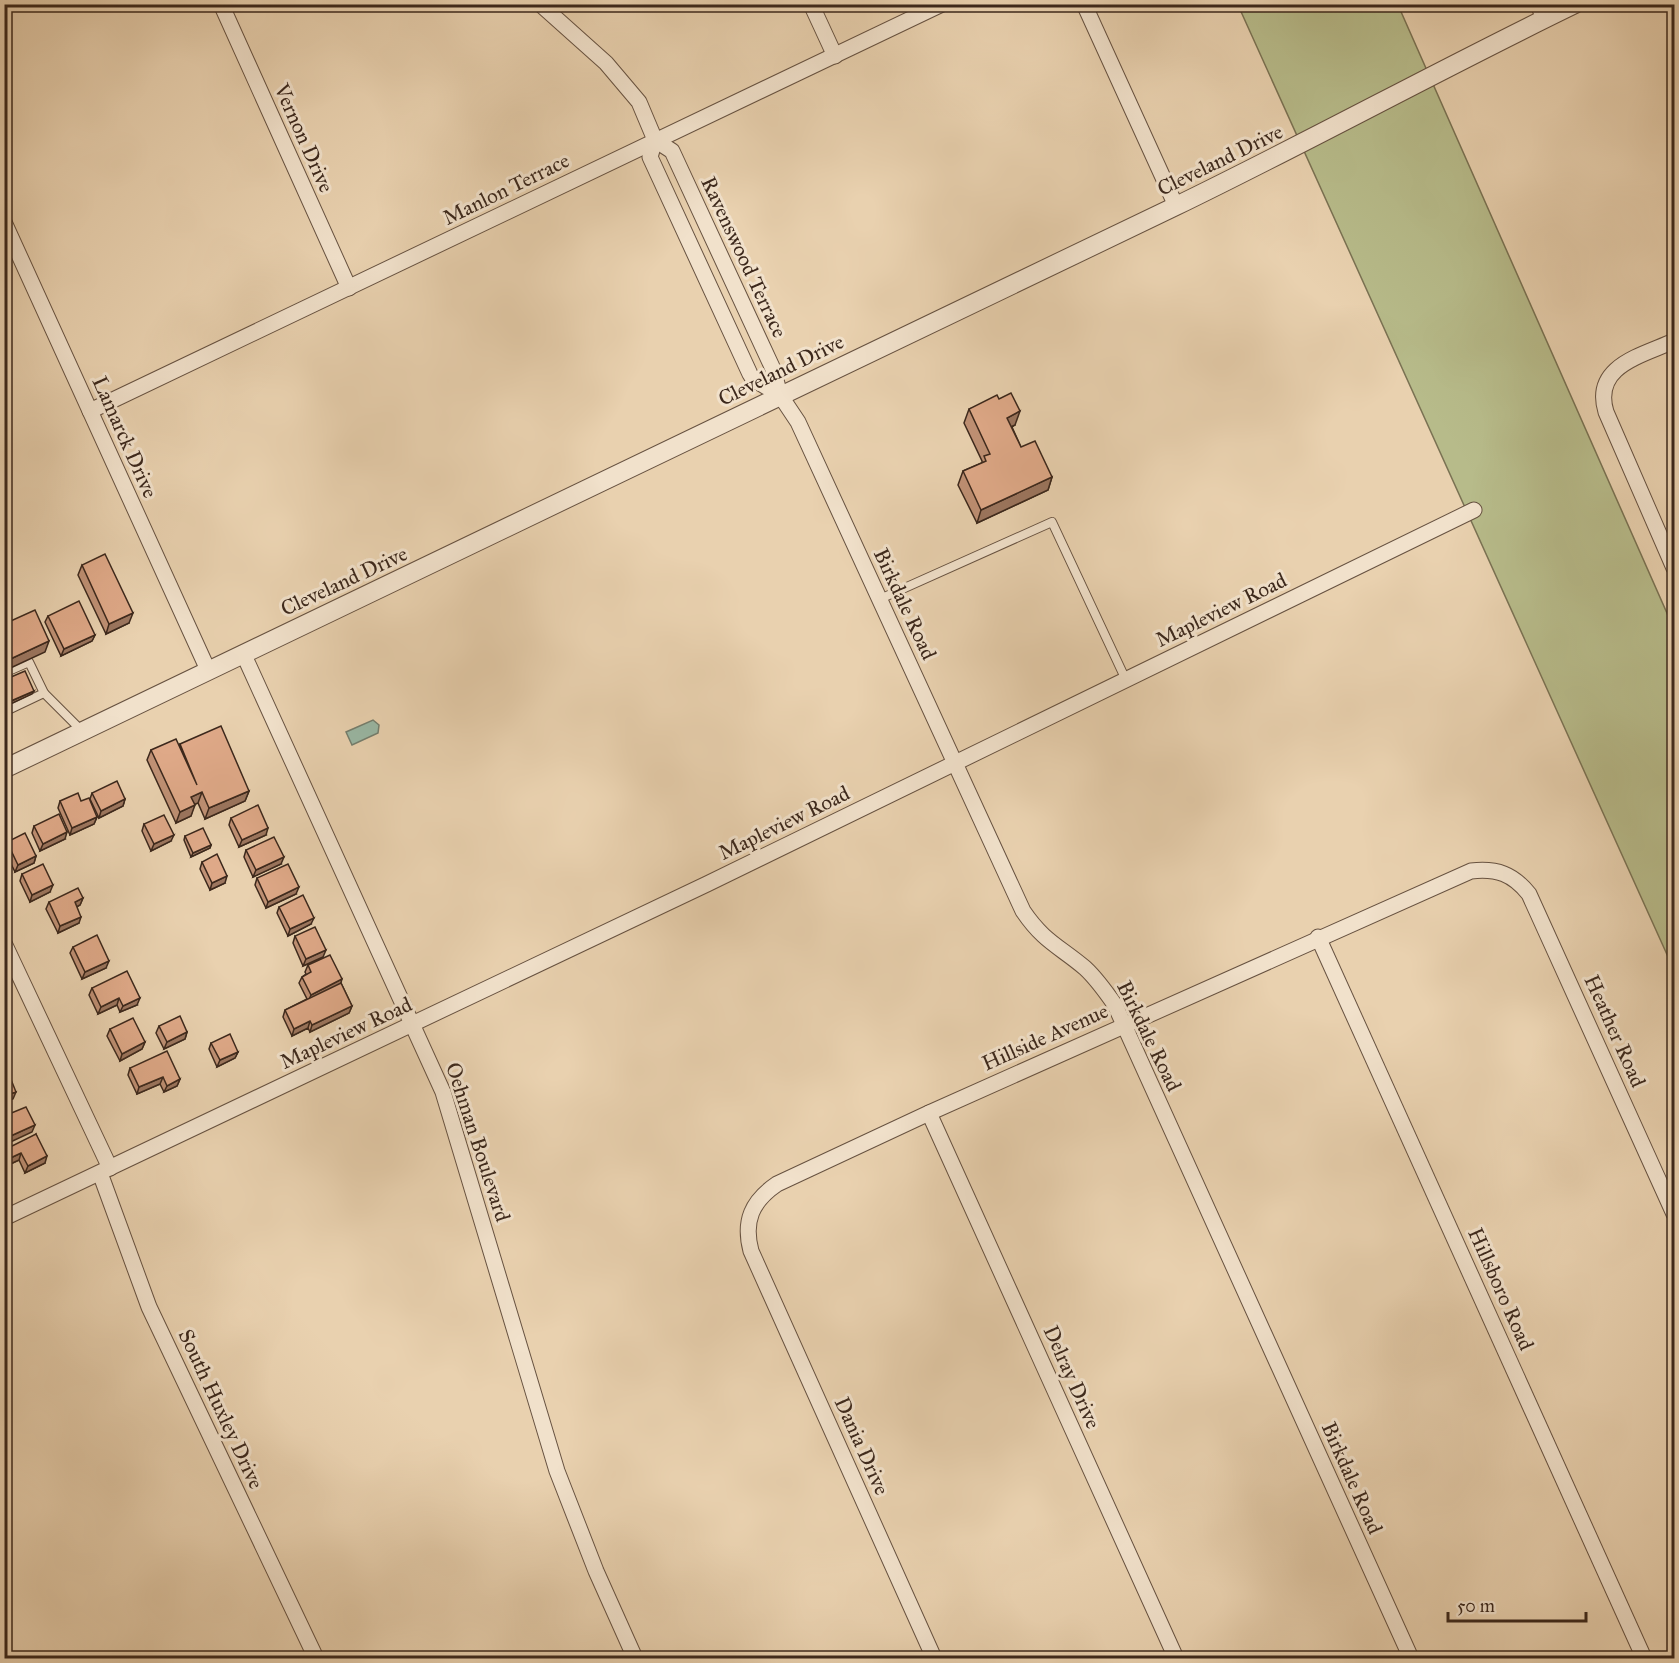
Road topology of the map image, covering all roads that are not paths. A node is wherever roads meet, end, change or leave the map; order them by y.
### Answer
1 (222, 4) edge
2 (540, 4) edge
3 (811, 4) edge
4 (942, 4) edge
5 (1084, 4) edge
6 (1575, 4) edge
7 (1541, 12) edge
8 (835, 56) junction
9 (655, 140) junction
10 (1176, 206) junction
11 (4, 222) edge
12 (721, 256) junction
13 (701, 266) junction
14 (349, 288) junction
15 (1674, 341) edge
16 (780, 395) junction
17 (90, 411) junction
18 (1474, 510) dead end
19 (1674, 568) edge
20 (880, 599) junction
21 (243, 653) junction
22 (208, 670) junction
23 (4, 673) edge
24 (1126, 680) junction
25 (44, 693) junction
26 (5, 710) edge
27 (82, 731) junction
28 (955, 763) junction
29 (4, 769) edge
30 (1506, 873) joint
31 (1318, 938) junction
32 (4, 943) edge
33 (414, 1024) junction
34 (1124, 1025) junction
35 (929, 1113) junction
36 (105, 1171) junction
37 (1674, 1215) edge
38 (4, 1218) edge
39 (751, 1251) joint
40 (1171, 1657) edge
41 (316, 1659) edge
42 (635, 1659) edge
43 (934, 1659) edge
44 (1411, 1659) edge
45 (1644, 1659) edge

1 - 14 street, Vernon Drive
2 - 9 street, Ravenswood Terrace
3 - 8 street
4 - 8 street, Manlon Terrace
5 - 10 street
6 - 7 street, Cleveland Drive
7 - 10 street, Cleveland Drive
8 - 9 street, Manlon Terrace
9 - 12 street, Ravenswood Terrace
9 - 13 street, Ravenswood Terrace
9 - 14 street, Manlon Terrace
10 - 16 street, Cleveland Drive
11 - 17 street, Lamarck Drive
12 - 13 street
12 - 16 street, Ravenswood Terrace
13 - 16 street, Ravenswood Terrace
14 - 17 street, Manlon Terrace
15 - 19 street
16 - 20 street, Birkdale Road
16 - 21 street, Cleveland Drive
17 - 22 street, Lamarck Drive
18 - 24 street, Mapleview Road
20 - 24 lane
20 - 28 street, Birkdale Road
21 - 22 street, Cleveland Drive
21 - 33 street, Oehman Boulevard
22 - 27 street, Cleveland Drive
23 - 25 lane
24 - 28 street, Mapleview Road
25 - 26 lane
25 - 27 lane
27 - 29 street, Cleveland Drive
28 - 33 street, Mapleview Road
28 - 34 street, Birkdale Road
30 - 31 street, Hillside Avenue
30 - 37 street, Heather Road
31 - 34 street, Hillside Avenue
31 - 45 street, Hillsboro Road
32 - 36 street, South Huxley Drive
33 - 36 street, Mapleview Road
33 - 42 street, Oehman Boulevard
34 - 35 street, Hillside Avenue
34 - 44 street, Birkdale Road
35 - 39 street, Hillside Avenue
35 - 40 street, Delray Drive
36 - 38 street, Mapleview Road
36 - 41 street, South Huxley Drive
39 - 43 street, Dania Drive

